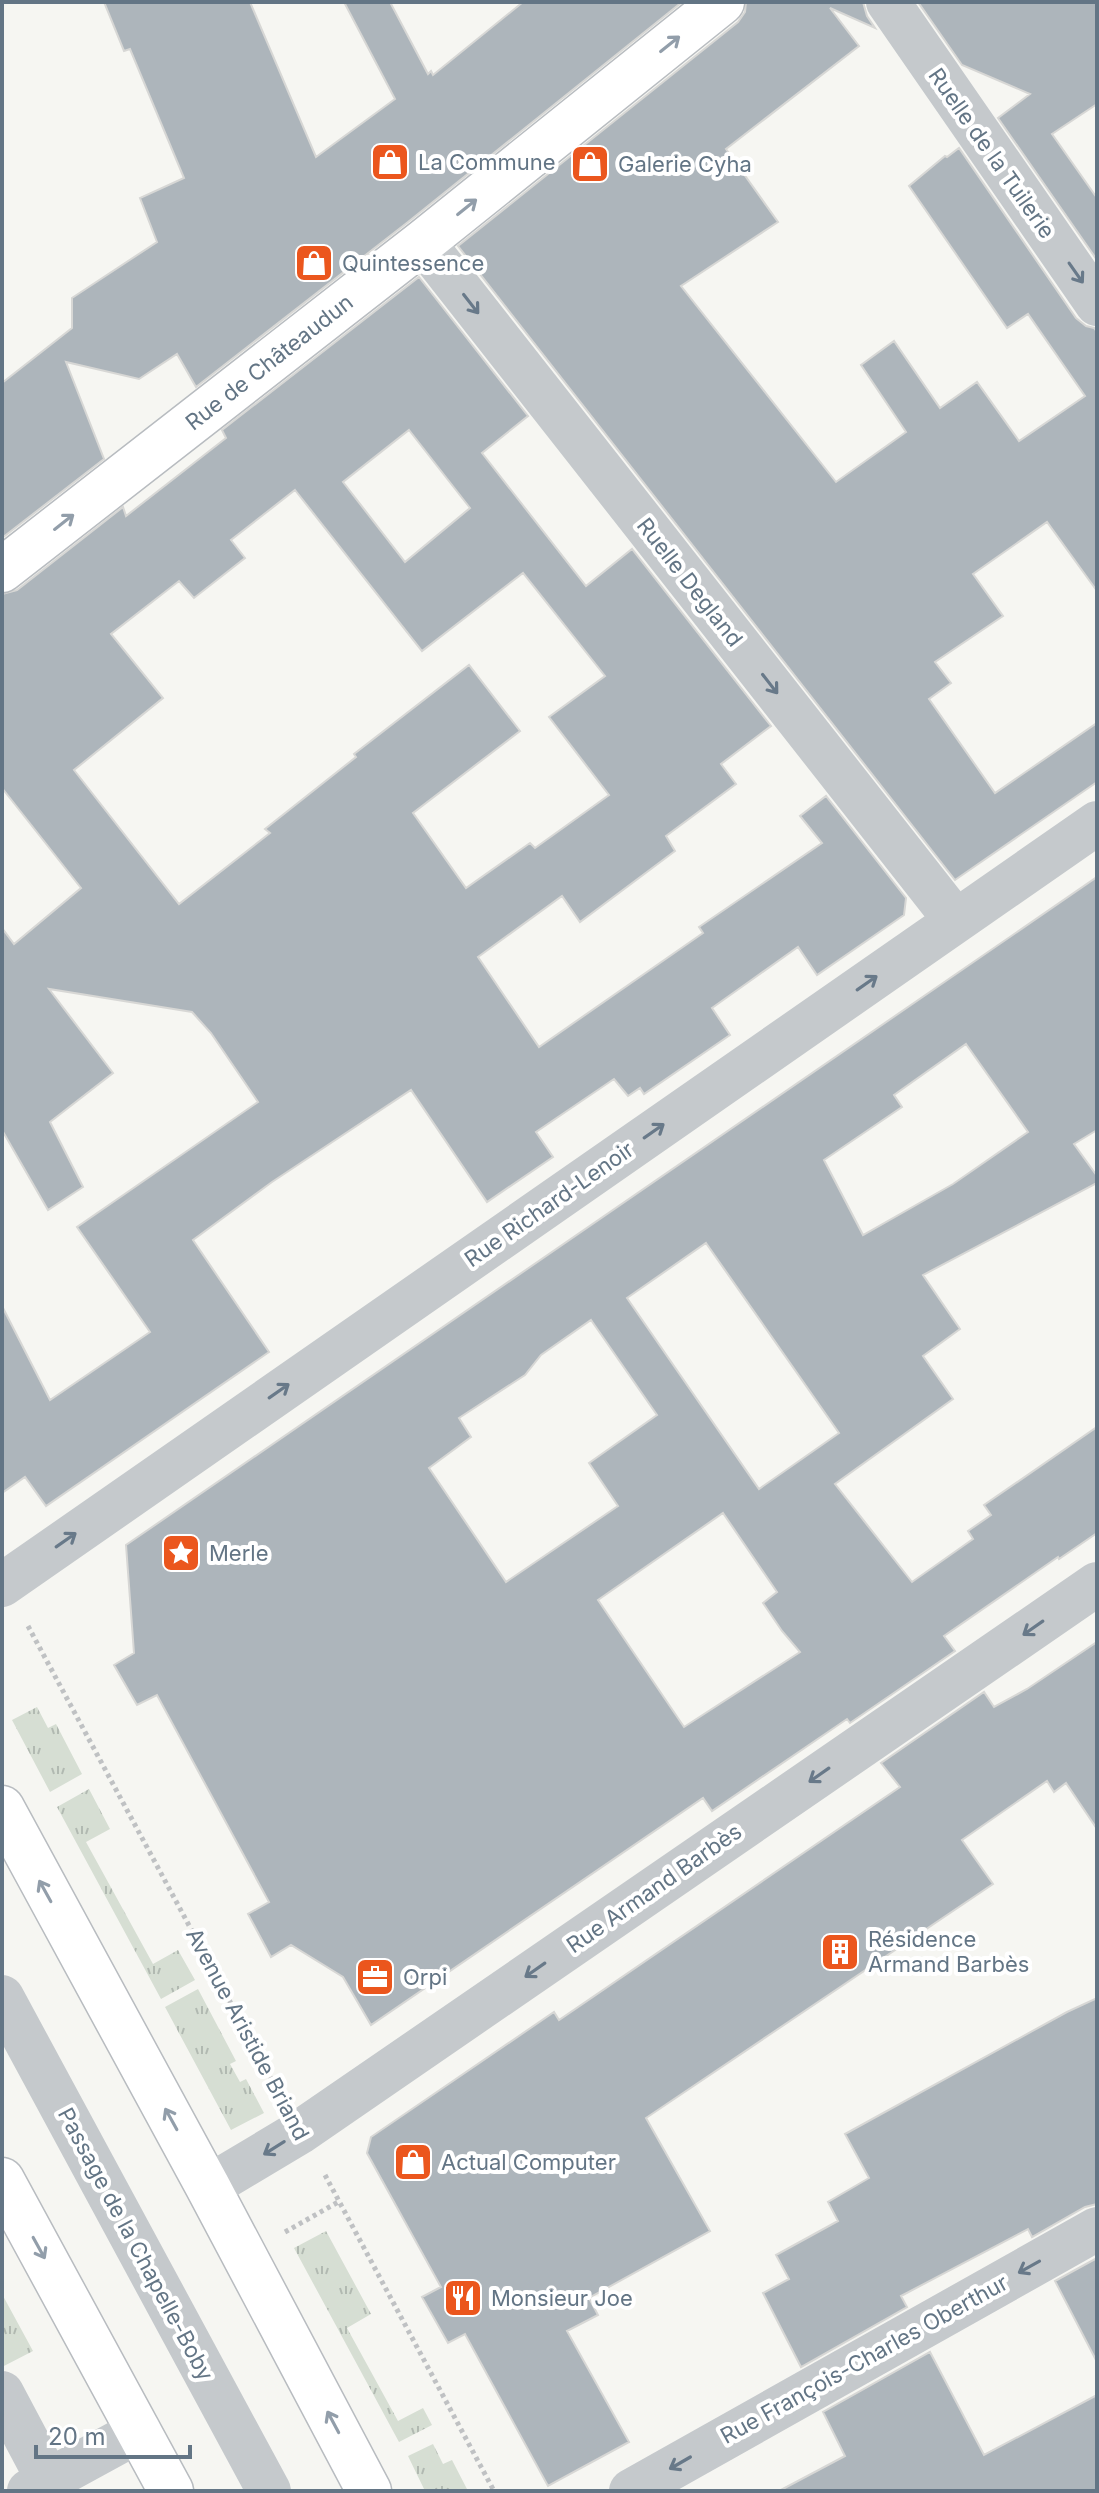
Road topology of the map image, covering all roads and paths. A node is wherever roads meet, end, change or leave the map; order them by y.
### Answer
1 (722, 2) edge
2 (888, 2) edge
3 (423, 242) junction
4 (1097, 304) edge
5 (2, 570) edge
6 (1097, 823) edge
7 (956, 921) junction
8 (4, 1583) edge
9 (1097, 1584) edge
10 (2, 1808) edge
11 (2, 1997) edge
12 (300, 2132) junction
13 (2, 2180) edge
14 (208, 2187) junction
15 (340, 2201) junction
16 (1097, 2229) edge
17 (278, 2236) dead end
18 (2, 2393) edge
19 (139, 2431) junction
20 (44, 2487) edge
21 (171, 2491) edge
22 (269, 2491) edge
23 (369, 2491) edge
24 (494, 2491) edge
25 (631, 2491) edge

3 -> 1 main road, Rue de Châteaudun
2 -> 4 street, Ruelle de la Tuilerie
5 -> 3 main road, Rue de Châteaudun
3 -> 7 street, Ruelle Degland
6 - 7 street, Rue Richard-Lenoir
8 -> 7 street, Rue Richard-Lenoir
8 - 12 path, Avenue Aristide Briand
9 -> 12 street, Rue Armand Barbès
14 -> 10 main road
11 - 22 street, Passage de la Chapelle-Boby
12 -> 14 street, Rue Armand Barbès
12 - 15 path, Avenue Aristide Briand
13 -> 19 main road
23 -> 14 main road
15 - 17 path
15 - 24 path, Avenue Aristide Briand
16 -> 25 street, Rue François-Charles Oberthur
18 - 20 street
19 - 20 street
19 - 21 main road

